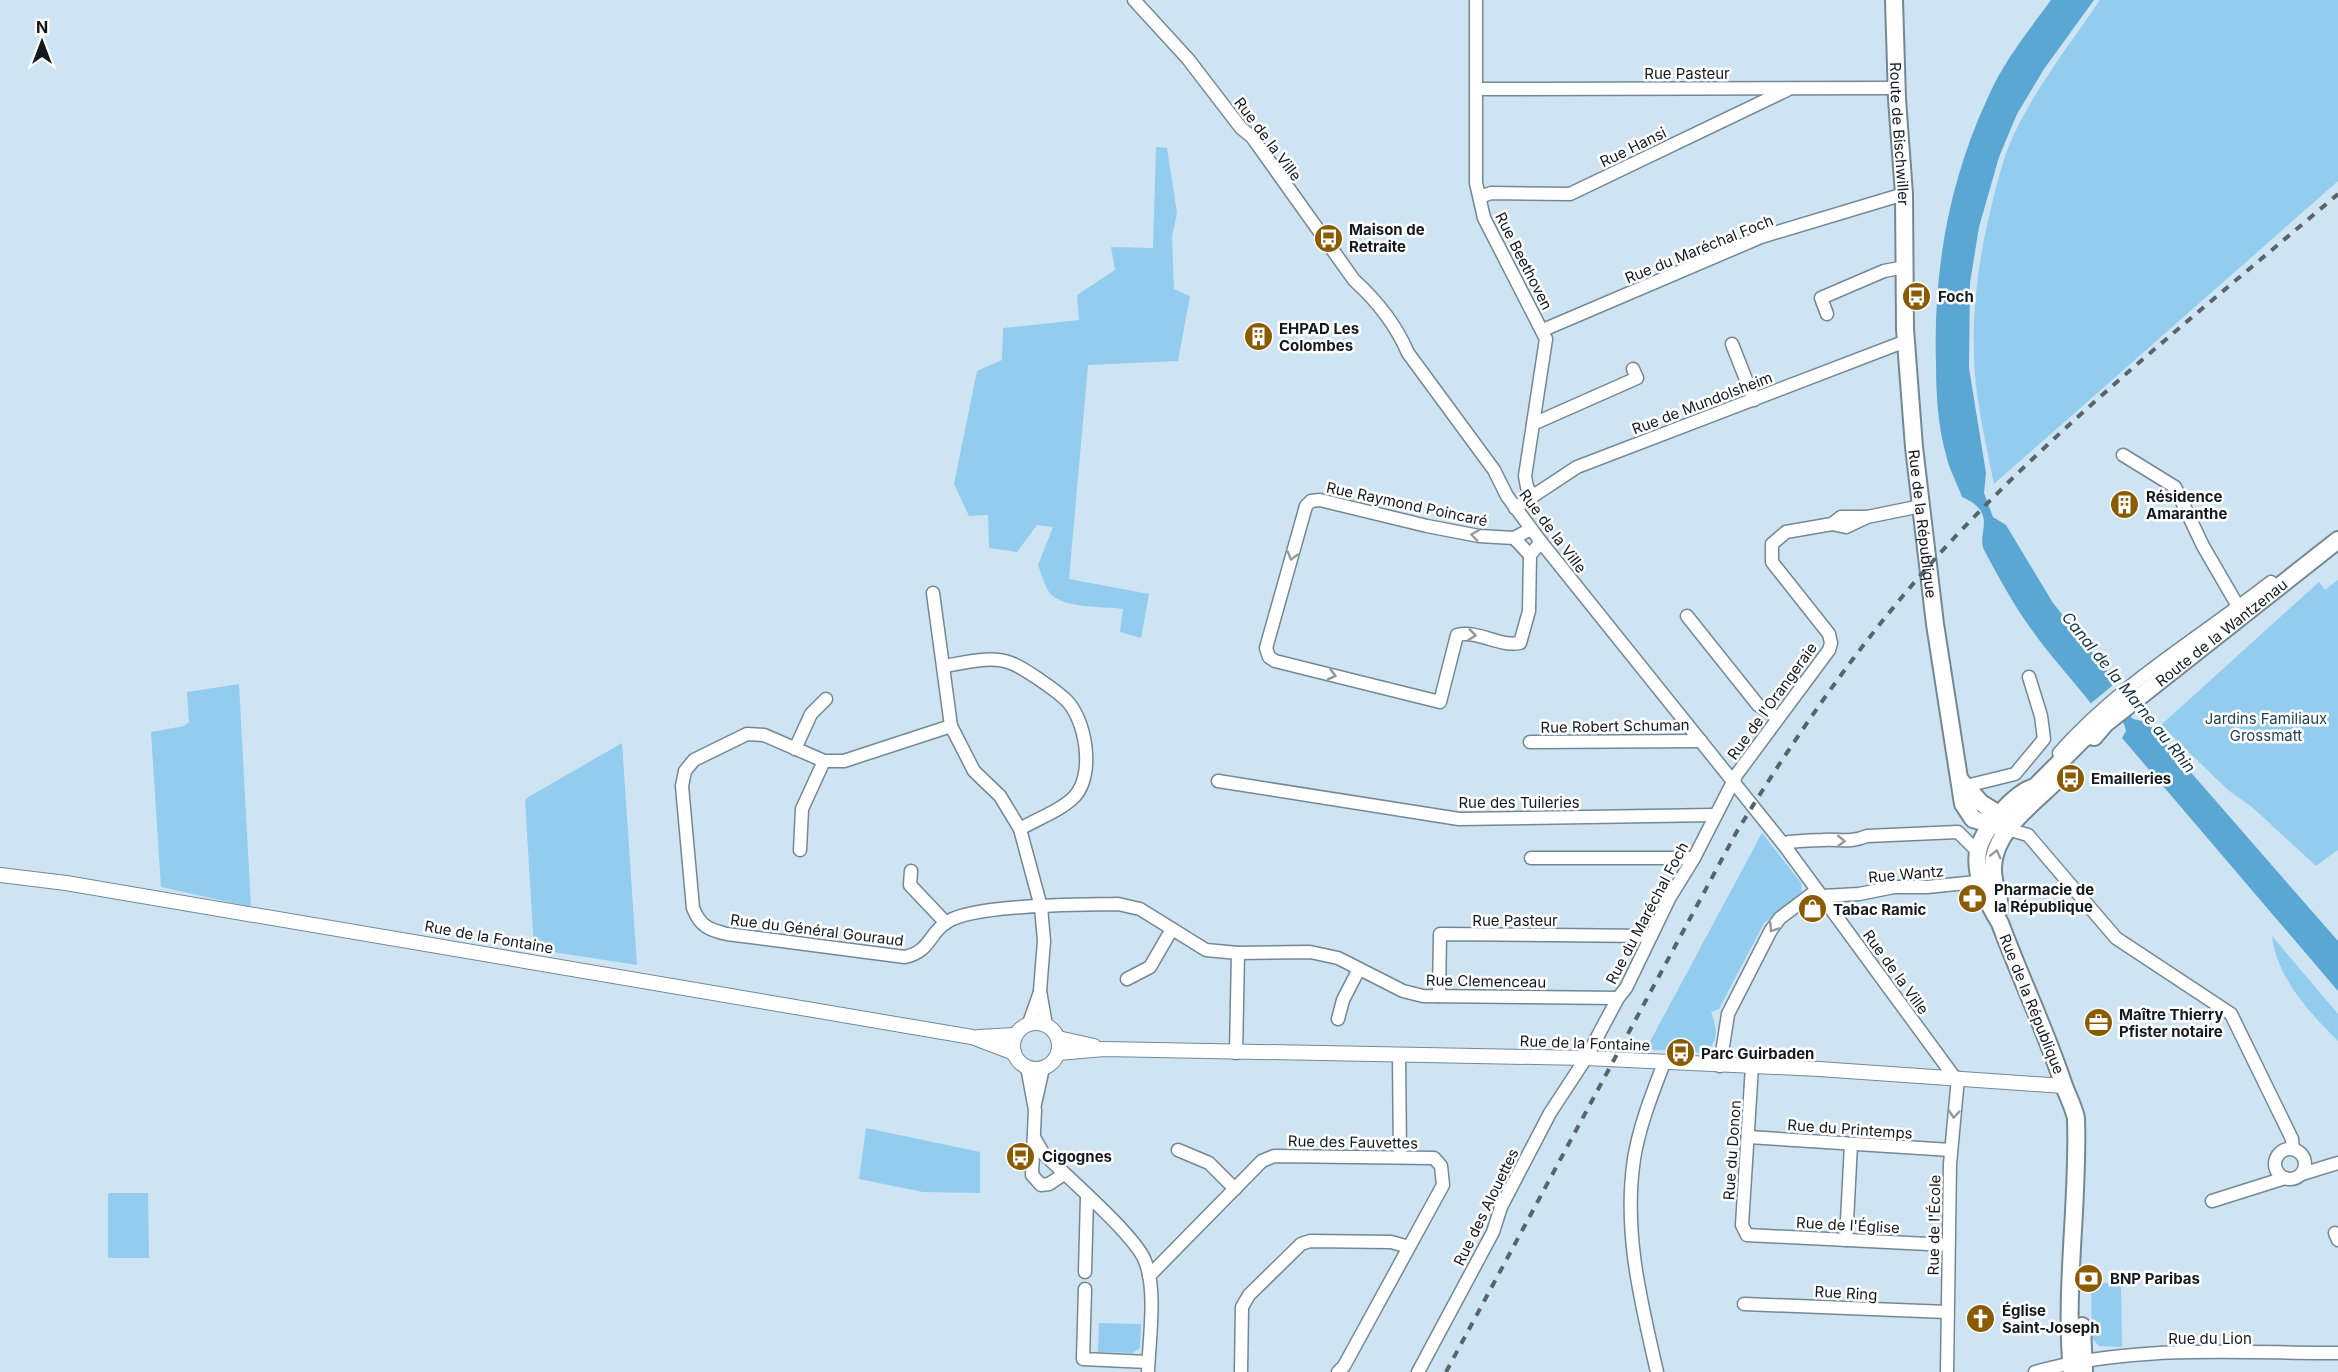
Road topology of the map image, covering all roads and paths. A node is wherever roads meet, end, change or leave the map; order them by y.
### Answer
1 (1134, 0) edge
2 (1476, 0) edge
3 (1894, 0) edge
4 (1790, 88) junction
5 (1897, 88) junction
6 (1477, 89) junction
7 (1904, 194) junction
8 (1480, 197) junction
9 (1905, 267) junction
10 (1827, 314) dead end
11 (1543, 330) junction
12 (1906, 341) junction
13 (1732, 344) dead end
14 (1633, 369) dead end
15 (1754, 400) junction
16 (1533, 424) junction
17 (2123, 455) dead end
18 (1533, 496) junction
19 (1921, 506) junction
20 (1515, 508) junction
21 (1531, 529) junction
22 (2338, 531) edge
23 (1514, 538) junction
24 (2338, 540) edge
25 (1541, 542) junction
26 (1530, 555) junction
27 (933, 594) dead end
28 (2239, 608) junction
29 (1687, 616) dead end
30 (944, 666) junction
31 (2029, 677) dead end
32 (2135, 691) junction
33 (826, 699) dead end
34 (1778, 718) junction
35 (2100, 722) junction
36 (951, 726) junction
37 (1701, 741) junction
38 (1530, 742) dead end
39 (795, 749) junction
40 (824, 761) junction
41 (1218, 781) dead end
42 (1733, 781) junction
43 (1963, 783) junction
44 (1714, 815) junction
45 (1999, 824) junction
46 (1020, 829) junction
47 (1784, 845) junction
48 (800, 850) dead end
49 (1977, 850) junction
50 (1531, 858) dead end
51 (1694, 858) junction
52 (912, 871) dead end
53 (0, 875) edge
54 (1987, 881) junction
55 (1819, 893) junction
56 (1041, 907) junction
57 (946, 922) junction
58 (1172, 929) junction
59 (1651, 936) junction
60 (1238, 953) junction
61 (1359, 969) junction
62 (1127, 979) dead end
63 (1040, 991) junction
64 (1439, 996) junction
65 (1618, 998) junction
66 (1338, 1019) dead end
67 (1029, 1023) junction
68 (1046, 1025) junction
69 (1015, 1035) junction
70 (972, 1037) junction
71 (1058, 1038) junction
72 (1104, 1049) junction
73 (1014, 1053) junction
74 (1058, 1053) junction
75 (1236, 1053) junction
76 (1400, 1055) junction
77 (1586, 1058) junction
78 (1664, 1063) junction
79 (1720, 1066) junction
80 (1752, 1066) junction
81 (1027, 1067) junction
82 (1043, 1068) junction
83 (1956, 1078) junction
84 (2064, 1086) junction
85 (1034, 1106) junction
86 (1748, 1137) junction
87 (1035, 1139) junction
88 (1851, 1144) junction
89 (2293, 1149) junction
90 (1178, 1150) dead end
91 (1951, 1150) junction
92 (1400, 1157) junction
93 (2338, 1164) edge
94 (1064, 1174) junction
95 (2302, 1174) junction
96 (2285, 1178) junction
97 (1234, 1189) junction
98 (1087, 1197) junction
99 (2212, 1201) dead end
100 (1747, 1235) joint
101 (1846, 1240) junction
102 (1948, 1245) junction
103 (1409, 1247) junction
104 (1085, 1272) dead end
105 (1149, 1276) junction
106 (1085, 1289) dead end
107 (1744, 1304) dead end
108 (1947, 1312) junction
109 (2338, 1353) edge
110 (1148, 1367) edge
111 (2078, 1367) edge
112 (1240, 1372) edge
113 (1338, 1372) edge
114 (1418, 1372) edge
115 (1657, 1372) edge
116 (1947, 1372) edge
117 (2035, 1372) edge

1 - 20 street, Rue de la Ville
2 - 6 street, Rue Beethoven
3 - 5 main road, Route de Bischwiller
4 - 5 street, Rue Pasteur
4 - 6 street, Rue Pasteur
4 - 8 street, Rue Hansi
5 - 7 main road, Route de Bischwiller
6 - 8 street, Rue Beethoven
7 - 9 main road, Route de Bischwiller
7 - 11 street, Rue du Maréchal Foch
8 - 11 street, Rue Beethoven
9 - 10 street
9 - 12 main road, Rue de la République
11 - 16 street, Rue Beethoven
12 - 15 street, Rue de Mundolsheim
12 - 19 main road, Rue de la République
13 - 15 street
14 - 16 street
15 - 18 street, Rue de Mundolsheim
16 - 18 street, Rue Beethoven
17 - 28 street
18 - 20 street, Rue de Mundolsheim
19 - 34 street, Rue de l'Orangeraie
19 - 43 main road, Rue de la République
20 - 21 street, Rue de la Ville
21 - 23 street
21 - 25 street, Rue de la Ville
22 - 28 street, Route de la Wantzenau
23 - 26 street
23 -> 26 street, Rue Raymond Poincaré
24 - 32 main road, Route de la Wantzenau
25 - 26 street
25 - 37 street, Rue de la Ville
27 - 30 street
28 - 32 street, Route de la Wantzenau
29 - 34 street
30 - 36 street
30 - 46 street
31 - 43 street
32 - 35 main road, Route de la Wantzenau
33 - 39 street
34 - 42 street, Rue de l'Orangeraie
35 - 45 main road, Route de la Wantzenau
35 - 45 main road, Route de la Wantzenau
36 - 40 street, Rue du Général Gouraud
36 - 46 street
37 - 38 street, Rue Robert Schuman
37 - 42 street, Rue de la Ville
39 - 40 street, Rue du Général Gouraud
39 - 57 street, Rue du Général Gouraud
40 - 48 street
41 - 44 street, Rue des Tuileries
42 - 44 street, Rue du Maréchal Foch
42 - 47 street, Rue de la Ville
43 - 45 main road
44 - 51 street, Rue du Maréchal Foch
45 - 49 main road
54 -> 45 main road, Rue de la République
45 - 89 street
46 - 56 street
47 -> 49 street
47 - 55 street, Rue de la Ville
49 - 54 main road, Rue de la République
50 - 51 street
51 - 59 street, Rue du Maréchal Foch
52 - 57 street
53 - 70 street, Rue de la Fontaine
54 - 55 street, Rue Wantz
54 - 84 main road, Rue de la République
55 -> 79 street
55 - 83 street, Rue de la Ville
56 - 57 street
56 - 58 street, Rue Clemenceau
56 - 63 street
58 - 60 street, Rue Clemenceau
58 - 62 street
59 - 64 street, Rue Pasteur
59 - 65 street, Rue du Maréchal Foch
60 - 61 street, Rue Clemenceau
60 - 75 street
61 - 64 street, Rue Clemenceau
61 - 66 street
63 - 67 street
63 - 68 street
64 - 65 street, Rue Clemenceau
65 - 77 street, Rue du Maréchal Foch
67 - 68 street
67 - 69 street
68 - 71 street
69 - 70 street, Rue de la Fontaine
69 - 73 street
70 - 73 street, Rue de la Fontaine
71 - 72 street, Rue de la Fontaine
71 - 74 street
72 - 74 street, Rue de la Fontaine
72 - 75 street, Rue de la Fontaine
73 - 81 street
74 - 82 street
75 - 76 street, Rue de la Fontaine
76 - 77 street, Rue de la Fontaine
76 - 92 street
77 - 78 street, Rue de la Fontaine
77 - 114 street, Rue des Alouettes
78 - 79 street, Rue de la Fontaine
78 - 115 street
79 - 80 street, Rue de la Fontaine
80 - 83 street, Rue de la Fontaine
80 - 86 street, Rue du Donon
81 - 82 street
81 - 85 street
82 - 85 street
83 - 84 street, Rue de la Fontaine
83 -> 91 street, Rue de l'École
84 - 111 main road, Rue de la République
85 - 87 street
86 - 88 street, Rue du Printemps
86 - 100 street, Rue du Donon
87 - 94 street
87 - 94 street
88 - 91 street, Rue du Printemps
88 - 101 street
89 - 95 street
89 - 96 street
90 - 97 street
91 - 102 street, Rue de l'École
92 - 97 street, Rue des Fauvettes
92 - 103 street, Rue des Fauvettes
93 - 95 street
94 - 98 street
95 - 96 street
96 - 99 street
97 - 105 street, Rue des Fauvettes
98 - 104 street
98 - 105 street
100 - 101 street, Rue de l'Église
101 - 102 street, Rue de l'Église
102 - 108 street, Rue de l'École
103 - 112 street
103 - 113 street, Rue des Fauvettes
105 - 110 street
106 - 110 street
107 - 108 street, Rue Ring
108 - 116 street, Rue de l'École
109 - 111 street, Rue du Lion
111 - 117 street, Rue du Lion

